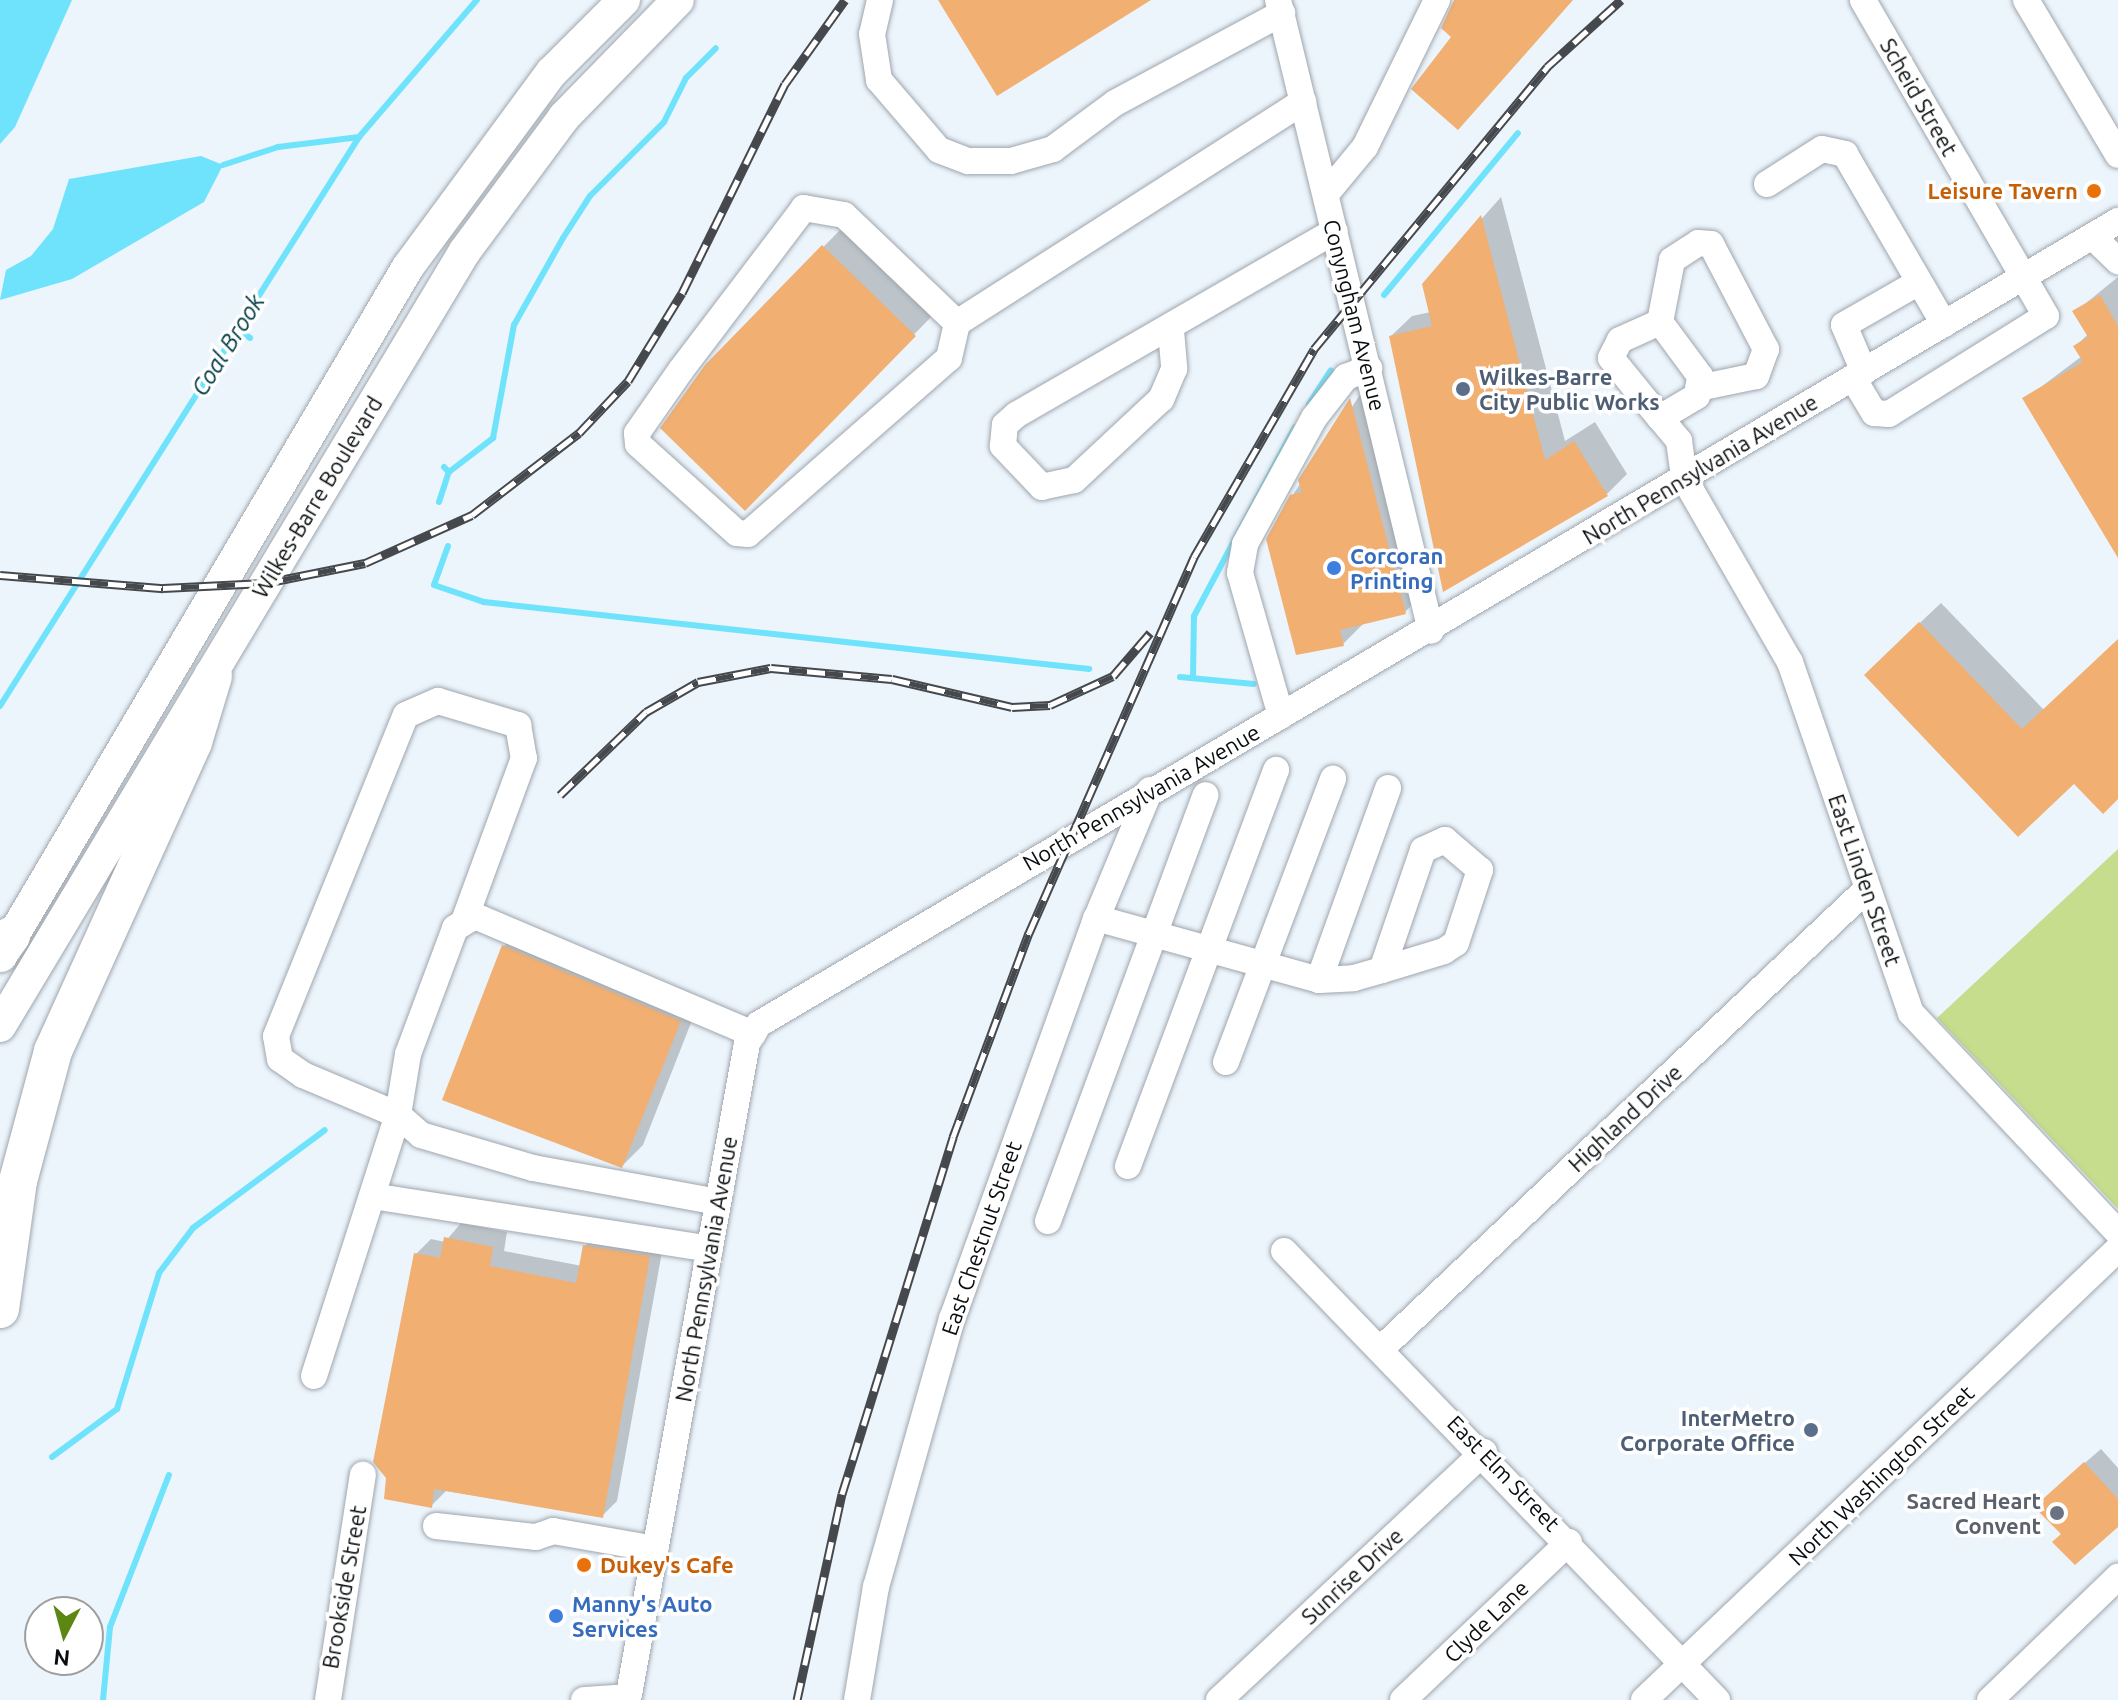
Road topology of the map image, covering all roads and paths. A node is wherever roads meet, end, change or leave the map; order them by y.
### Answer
1 (624, 0) edge
2 (678, 0) edge
3 (880, 0) edge
4 (1437, 0) edge
5 (1863, 0) edge
6 (2026, 0) edge
7 (1280, 7) edge
8 (1303, 102) junction
9 (2118, 155) edge
10 (1767, 184) dead end
11 (1326, 194) junction
12 (2118, 221) edge
13 (1335, 231) junction
14 (2093, 237) junction
15 (2118, 261) edge
16 (2025, 277) junction
17 (1919, 282) junction
18 (1660, 322) junction
19 (957, 323) junction
20 (1944, 324) junction
21 (1171, 331) junction
22 (1369, 368) junction
23 (1859, 375) junction
24 (1698, 388) junction
25 (1660, 418) junction
26 (1684, 478) junction
27 (1431, 631) junction
28 (213, 676) junction
29 (1281, 716) junction
30 (1276, 770) dead end
31 (1333, 779) dead end
32 (1388, 788) dead end
33 (1150, 790) junction
34 (1206, 795) dead end
35 (1867, 889) junction
36 (465, 918) junction
37 (1096, 918) junction
38 (1151, 933) junction
39 (4, 949) edge
40 (1209, 949) junction
41 (1263, 964) junction
42 (1382, 970) junction
43 (1319, 980) junction
44 (0, 1026) edge
45 (753, 1034) junction
46 (1226, 1062) dead end
47 (398, 1115) junction
48 (1128, 1166) dead end
49 (372, 1196) junction
50 (718, 1202) junction
51 (1048, 1221) dead end
52 (2118, 1233) edge
53 (710, 1249) junction
54 (2118, 1249) edge
55 (1284, 1251) dead end
56 (0, 1309) edge
57 (1383, 1347) junction
58 (314, 1376) dead end
59 (1484, 1452) junction
60 (363, 1475) dead end
61 (436, 1526) dead end
62 (1569, 1542) junction
63 (655, 1549) junction
64 (2118, 1577) edge
65 (1682, 1664) junction
66 (628, 1698) edge
67 (328, 1700) edge
68 (584, 1700) edge
69 (857, 1700) edge
70 (1219, 1700) edge
71 (1403, 1700) edge
72 (1644, 1700) edge
73 (1717, 1700) edge
74 (1990, 1700) edge

1 - 39 main road, Wilkes-Barre Boulevard
2 - 28 main road, Wilkes-Barre Boulevard
3 - 7 street
4 - 11 street
5 - 16 street, Scheid Street
6 - 9 street
7 - 8 street, Conyngham Avenue
8 - 11 street, Conyngham Avenue
8 - 19 street
10 - 17 street
11 - 13 street, Conyngham Avenue
12 - 14 street, North Pennsylvania Avenue
13 - 21 street
13 - 22 street, Conyngham Avenue
14 - 15 street
14 - 16 street, North Pennsylvania Avenue
16 - 20 street, North Pennsylvania Avenue
16 - 23 street, Scheid Street
17 - 20 street
17 - 23 street
18 - 24 street
18 - 24 street
18 - 25 street, East Linden Street
19 - 19 street
20 - 23 street, North Pennsylvania Avenue
21 - 21 street
22 - 27 street, Conyngham Avenue
22 - 29 street
23 - 26 street, North Pennsylvania Avenue
24 - 25 street
25 - 26 street, East Linden Street
26 - 27 street, North Pennsylvania Avenue
26 - 35 street, East Linden Street
27 - 29 street, North Pennsylvania Avenue
28 - 44 main road, Wilkes-Barre Boulevard
28 - 56 highway
29 - 33 street, North Pennsylvania Avenue
30 - 40 street
31 - 41 street
32 - 43 street
33 - 37 street, East Chestnut Street
33 - 45 street, North Pennsylvania Avenue
34 - 38 street
35 - 52 street, East Linden Street
35 - 57 street, Highland Drive
36 - 45 street
36 - 47 street
36 - 47 street
37 - 38 street
37 - 69 street, East Chestnut Street
38 - 40 street
38 - 51 street
40 - 41 street
40 - 48 street
41 - 43 street
41 - 46 street
42 - 42 street
42 - 43 street
45 - 50 street, North Pennsylvania Avenue
47 - 49 street
47 - 50 street
49 - 53 street
49 - 58 street
50 - 53 street, North Pennsylvania Avenue
53 - 63 street, North Pennsylvania Avenue
54 - 65 street, North Washington Street
55 - 57 street, East Elm Street
57 - 59 street, East Elm Street
59 - 62 street, East Elm Street
59 - 70 street, Sunrise Drive
60 - 67 street, Brookside Street
61 - 63 street
62 - 65 street, East Elm Street
62 - 71 street, Clyde Lane
63 - 66 street, North Pennsylvania Avenue
64 - 74 street
65 - 72 street, North Washington Street
65 - 73 street, East Elm Street
66 - 68 street

